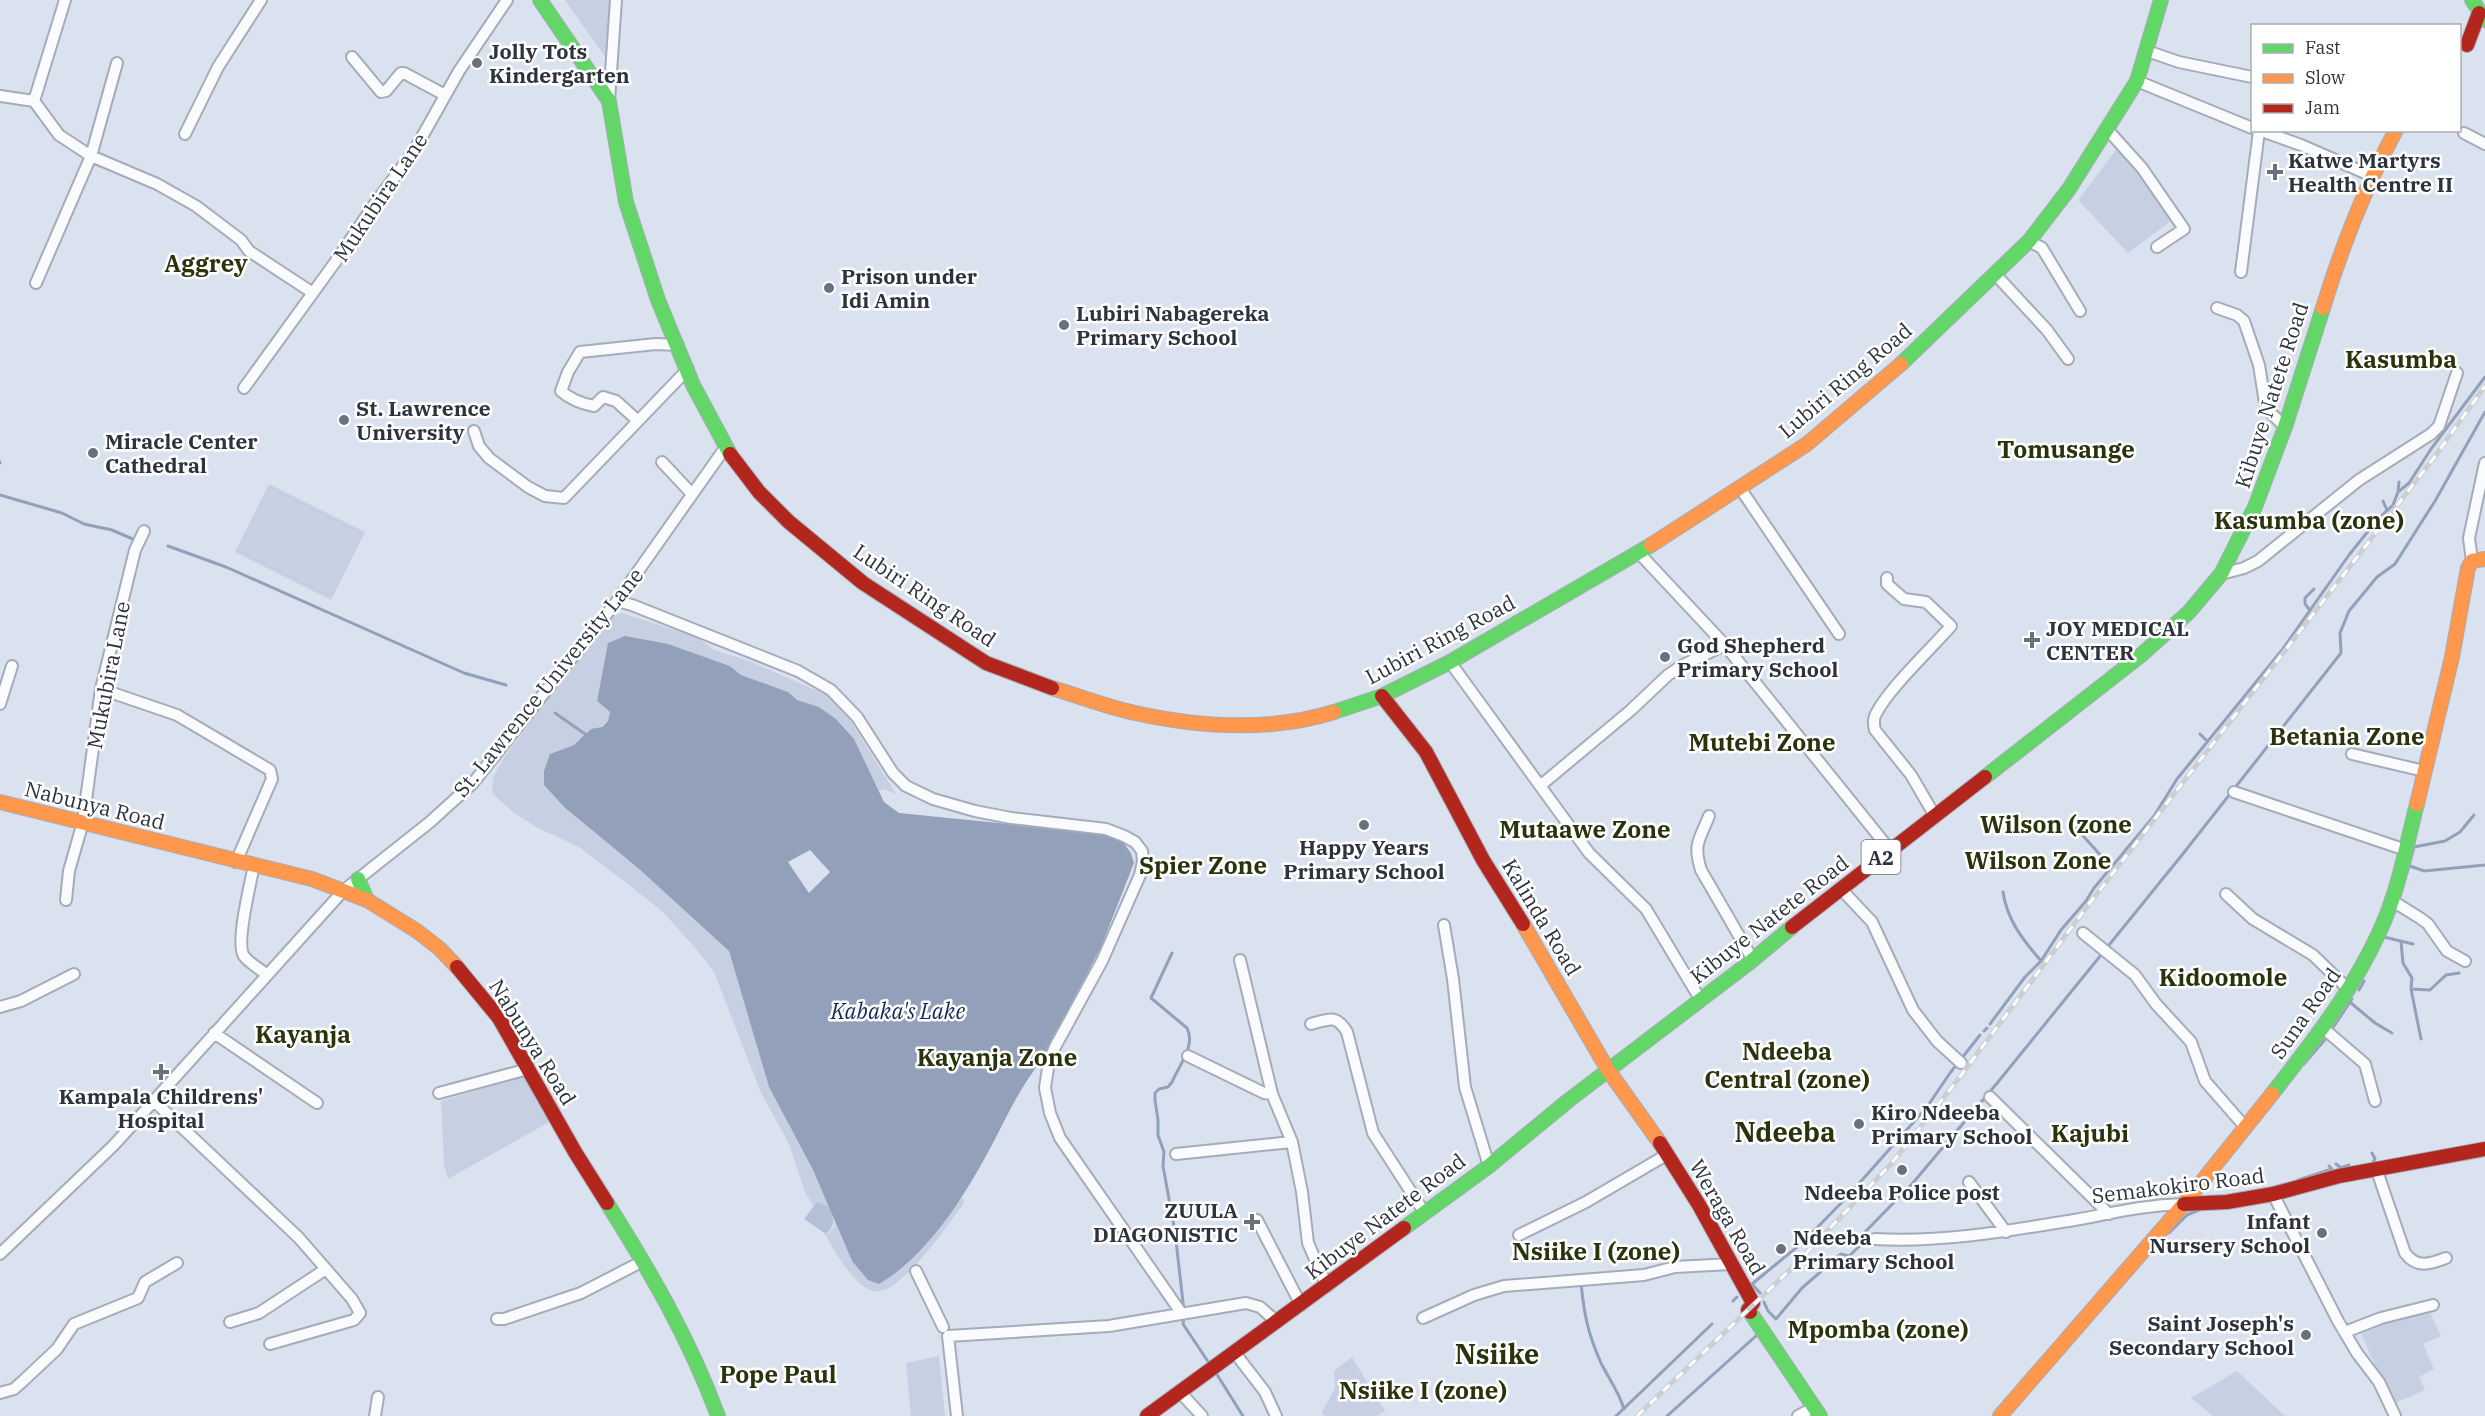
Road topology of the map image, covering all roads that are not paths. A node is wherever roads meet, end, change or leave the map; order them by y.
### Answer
1 (65, 0) edge
2 (261, 0) edge
3 (507, 0) edge
4 (540, 0) edge
5 (616, 0) edge
6 (2161, 0) edge
7 (2472, 0) edge
8 (2482, 16) edge
9 (2485, 31) edge
10 (2463, 49) edge
11 (2147, 51) junction
12 (352, 57) dead end
13 (117, 63) dead end
14 (2251, 77) edge
15 (2137, 81) junction
16 (445, 95) junction
17 (0, 96) edge
18 (609, 100) junction
19 (33, 101) junction
20 (2251, 127) edge
21 (2108, 129) junction
22 (2259, 132) edge
23 (2262, 132) edge
24 (2395, 132) edge
25 (2464, 133) dead end
26 (185, 134) dead end
27 (2485, 144) edge
28 (91, 156) junction
29 (2372, 176) junction
30 (2029, 241) junction
31 (2157, 247) dead end
32 (2241, 272) dead end
33 (1995, 274) junction
34 (36, 283) dead end
35 (313, 293) junction
36 (2217, 308) dead end
37 (2080, 311) dead end
38 (678, 345) junction
39 (2068, 359) dead end
40 (688, 369) junction
41 (2457, 373) dead end
42 (244, 388) dead end
43 (637, 420) junction
44 (2285, 428) junction
45 (474, 431) dead end
46 (725, 448) junction
47 (662, 462) dead end
48 (2485, 463) edge
49 (1740, 488) junction
50 (692, 494) junction
51 (144, 531) dead end
52 (1639, 553) junction
53 (2478, 560) edge
54 (2221, 574) junction
55 (1887, 578) dead end
56 (617, 601) junction
57 (1839, 634) dead end
58 (1725, 645) junction
59 (1450, 662) junction
60 (12, 666) dead end
61 (101, 689) junction
62 (1382, 696) junction
63 (0, 704) edge
64 (2352, 754) dead end
65 (2424, 771) junction
66 (1540, 786) junction
67 (2234, 792) dead end
68 (0, 802) edge
69 (1709, 816) dead end
70 (1935, 816) junction
71 (83, 822) junction
72 (1890, 850) junction
73 (2406, 850) junction
74 (236, 862) junction
75 (254, 865) junction
76 (358, 879) junction
77 (1841, 889) junction
78 (343, 891) junction
79 (2226, 894) dead end
80 (66, 900) dead end
81 (367, 900) junction
82 (2391, 900) junction
83 (1444, 925) dead end
84 (2083, 933) dead end
85 (1240, 960) dead end
86 (1753, 960) junction
87 (2465, 961) dead end
88 (74, 974) dead end
89 (266, 974) junction
90 (2349, 990) junction
91 (1700, 999) junction
92 (0, 1007) edge
93 (1311, 1024) dead end
94 (2323, 1028) junction
95 (214, 1033) junction
96 (1188, 1056) dead end
97 (1959, 1060) dead end
98 (528, 1069) junction
99 (1608, 1070) junction
100 (439, 1093) dead end
101 (1272, 1094) junction
102 (1990, 1097) dead end
103 (154, 1101) junction
104 (2375, 1101) dead end
105 (317, 1103) dead end
106 (2246, 1128) junction
107 (1292, 1142) junction
108 (2485, 1149) edge
109 (1176, 1154) dead end
110 (1668, 1154) junction
111 (1489, 1166) junction
112 (2376, 1168) junction
113 (1969, 1182) dead end
114 (2274, 1194) junction
115 (2184, 1204) junction
116 (1424, 1212) junction
117 (2109, 1214) junction
118 (1257, 1220) dead end
119 (2006, 1232) junction
120 (1520, 1235) dead end
121 (1875, 1239) dead end
122 (0, 1254) edge
123 (2446, 1258) dead end
124 (643, 1261) junction
125 (177, 1263) dead end
126 (1731, 1264) junction
127 (326, 1269) junction
128 (916, 1271) dead end
129 (1327, 1286) junction
130 (1301, 1305) junction
131 (2433, 1305) dead end
132 (1182, 1314) junction
133 (1423, 1318) dead end
134 (497, 1319) dead end
135 (230, 1322) dead end
136 (1277, 1322) junction
137 (943, 1327) dead end
138 (2345, 1332) junction
139 (270, 1344) dead end
140 (1235, 1353) junction
141 (1180, 1392) junction
142 (0, 1393) edge
143 (378, 1397) dead end
144 (1818, 1411) edge
145 (375, 1416) edge
146 (718, 1416) edge
147 (957, 1416) edge
148 (1147, 1416) edge
149 (1202, 1416) edge
150 (1276, 1416) edge
151 (1798, 1416) edge
152 (2000, 1416) edge
153 (2395, 1416) edge

1 - 19 street
2 - 26 street
3 - 16 street, Mukubira Lane
4 - 18 main road, Lubiri Ring Road
5 - 18 street
6 - 11 main road, Lubiri Ring Road
7 - 8 main road
8 - 10 main road
9 - 10 main road
11 - 14 street
11 - 15 main road, Lubiri Ring Road
12 - 16 street
13 - 28 street
15 - 20 street
15 - 21 main road, Lubiri Ring Road
16 - 35 street, Mukubira Lane
17 - 19 street
18 - 38 main road, Lubiri Ring Road
19 - 28 street
21 - 30 main road, Lubiri Ring Road
21 - 31 street
22 - 32 street
23 - 29 street
24 - 29 main road, Kibuye Natete Road / A2
25 - 27 street
28 - 34 street
28 - 35 street
29 - 44 main road, Kibuye Natete Road / A2
30 - 33 main road, Lubiri Ring Road
30 - 37 street
33 - 39 street
33 - 49 main road, Lubiri Ring Road
35 - 42 street, Mukubira Lane
36 - 44 street
38 - 40 main road, Lubiri Ring Road
38 - 43 street
40 - 43 street
40 - 46 main road, Lubiri Ring Road
41 - 54 street
43 - 45 street
44 - 54 main road, Kibuye Natete Road / A2
46 - 50 street, St. Lawrence University Lane
46 - 62 main road, Lubiri Ring Road
47 - 50 street
48 - 53 street
49 - 52 main road, Lubiri Ring Road
49 - 57 street
50 - 56 street, St. Lawrence University Lane
51 - 61 street, Mukubira Lane
52 - 58 street
52 - 59 main road, Lubiri Ring Road
53 - 65 main road, Suna Road
54 - 70 main road, Kibuye Natete Road / A2
55 - 70 street
56 - 76 street, St. Lawrence University Lane
56 - 132 street
58 - 66 street
58 - 72 street
59 - 62 main road, Lubiri Ring Road
59 - 66 street
60 - 63 street
61 - 71 street, Mukubira Lane
61 - 74 street
62 - 99 main road, Kalinda Road
64 - 65 street
65 - 73 main road, Suna Road
66 - 91 street
67 - 73 street
68 - 71 main road, Nabunya Road
69 - 86 street
70 - 72 main road, Kibuye Natete Road / A2
71 - 74 main road, Nabunya Road
71 - 80 street, Mukubira Lane
72 - 77 main road, Kibuye Natete Road / A2
73 - 82 main road, Suna Road
74 - 75 main road, Nabunya Road
75 - 78 main road, Nabunya Road
75 - 89 street
76 - 78 street, St. Lawrence University Lane
76 - 81 main road
77 - 86 main road, Kibuye Natete Road / A2
77 - 97 street
78 - 81 main road, Nabunya Road
78 - 89 street, St. Lawrence University Lane
79 - 90 street
81 - 98 main road, Nabunya Road
82 - 87 street
82 - 90 main road, Suna Road
83 - 111 street
84 - 106 street
85 - 101 street
86 - 91 main road, Kibuye Natete Road / A2
88 - 92 street
89 - 95 street, St. Lawrence University Lane
90 - 94 main road, Suna Road
91 - 99 main road, Kibuye Natete Road / A2
93 - 116 street
94 - 104 street
94 - 106 main road, Suna Road
95 - 103 street, St. Lawrence University Lane
95 - 105 street
96 - 101 street
98 - 100 street
98 - 124 main road, Nabunya Road
99 - 110 main road, Weraga Road
99 - 111 main road, Kibuye Natete Road / A2
101 - 107 street
102 - 117 street
103 - 122 street, St. Lawrence University Lane
103 - 127 street
106 - 115 main road, Suna Road
107 - 109 street
107 - 129 street
108 - 112 main road, Semakokiro Road
110 - 120 street
110 - 126 main road, Weraga Road
111 - 116 main road, Kibuye Natete Road / A2
112 - 114 main road, Semakokiro Road
112 - 123 street
113 - 119 street
114 - 115 main road, Semakokiro Road
114 - 138 street
115 - 117 street, Semakokiro Road
115 - 152 main road, Suna Road
116 - 129 main road, Kibuye Natete Road / A2
117 - 119 street, Semakokiro Road
118 - 130 street
119 - 121 street, Semakokiro Road
124 - 134 street
124 - 146 main road, Nabunya Road
125 - 142 street
126 - 133 street
126 - 144 main road, Weraga Road
127 - 135 street
127 - 139 street
128 - 137 street
129 - 130 main road, Kibuye Natete Road / A2
130 - 136 main road, Kibuye Natete Road / A2
131 - 138 street
132 - 136 street
132 - 147 street
136 - 140 main road, Kibuye Natete Road / A2
138 - 153 street
140 - 141 main road, Kibuye Natete Road / A2
140 - 150 street
141 - 148 main road, Kibuye Natete Road / A2
141 - 149 street
143 - 145 street
144 - 151 street

